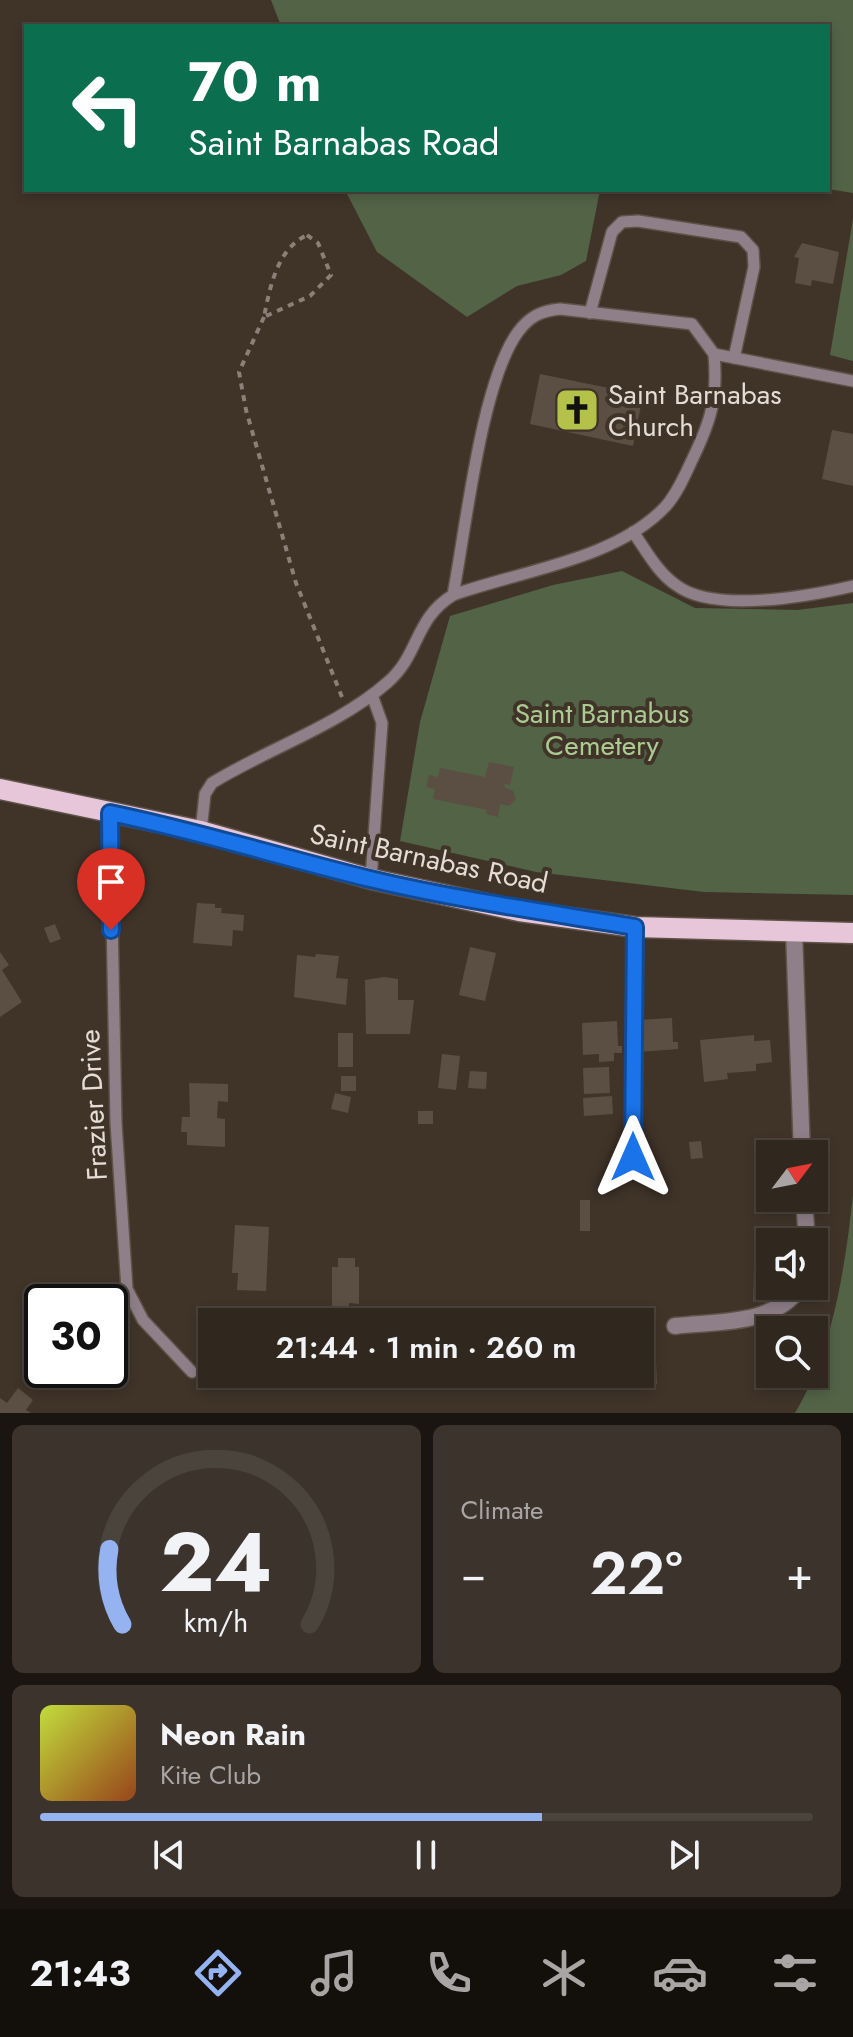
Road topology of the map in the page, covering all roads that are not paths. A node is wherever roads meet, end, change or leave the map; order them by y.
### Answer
1 (590, 313) junction
2 (714, 354) junction
3 (734, 358) junction
4 (853, 381) edge
5 (633, 532) junction
6 (853, 586) edge
7 (453, 595) junction
8 (372, 695) junction
9 (0, 789) edge
10 (110, 813) junction
11 (201, 831) junction
12 (371, 879) junction
13 (635, 927) junction
14 (794, 931) junction
15 (853, 933) edge
16 (801, 1140) edge
17 (633, 1157) dead end
18 (791, 1300) edge
19 (675, 1326) dead end
20 (192, 1372) dead end

1 - 2 lane
1 - 3 lane
1 - 7 lane
2 - 3 lane
2 - 5 lane
3 - 4 lane
5 - 6 lane
5 - 7 lane
7 - 8 lane
8 - 11 lane
8 - 12 lane
9 - 10 main road, Saint Barnabas Road
10 - 11 main road, Saint Barnabas Road
10 - 20 lane, Frazier Drive
11 - 12 main road, Saint Barnabas Road
12 - 13 main road, Saint Barnabas Road
13 - 14 main road, Saint Barnabas Road
13 - 17 street
14 - 15 main road, Saint Barnabas Road
14 - 16 street
18 - 19 street

